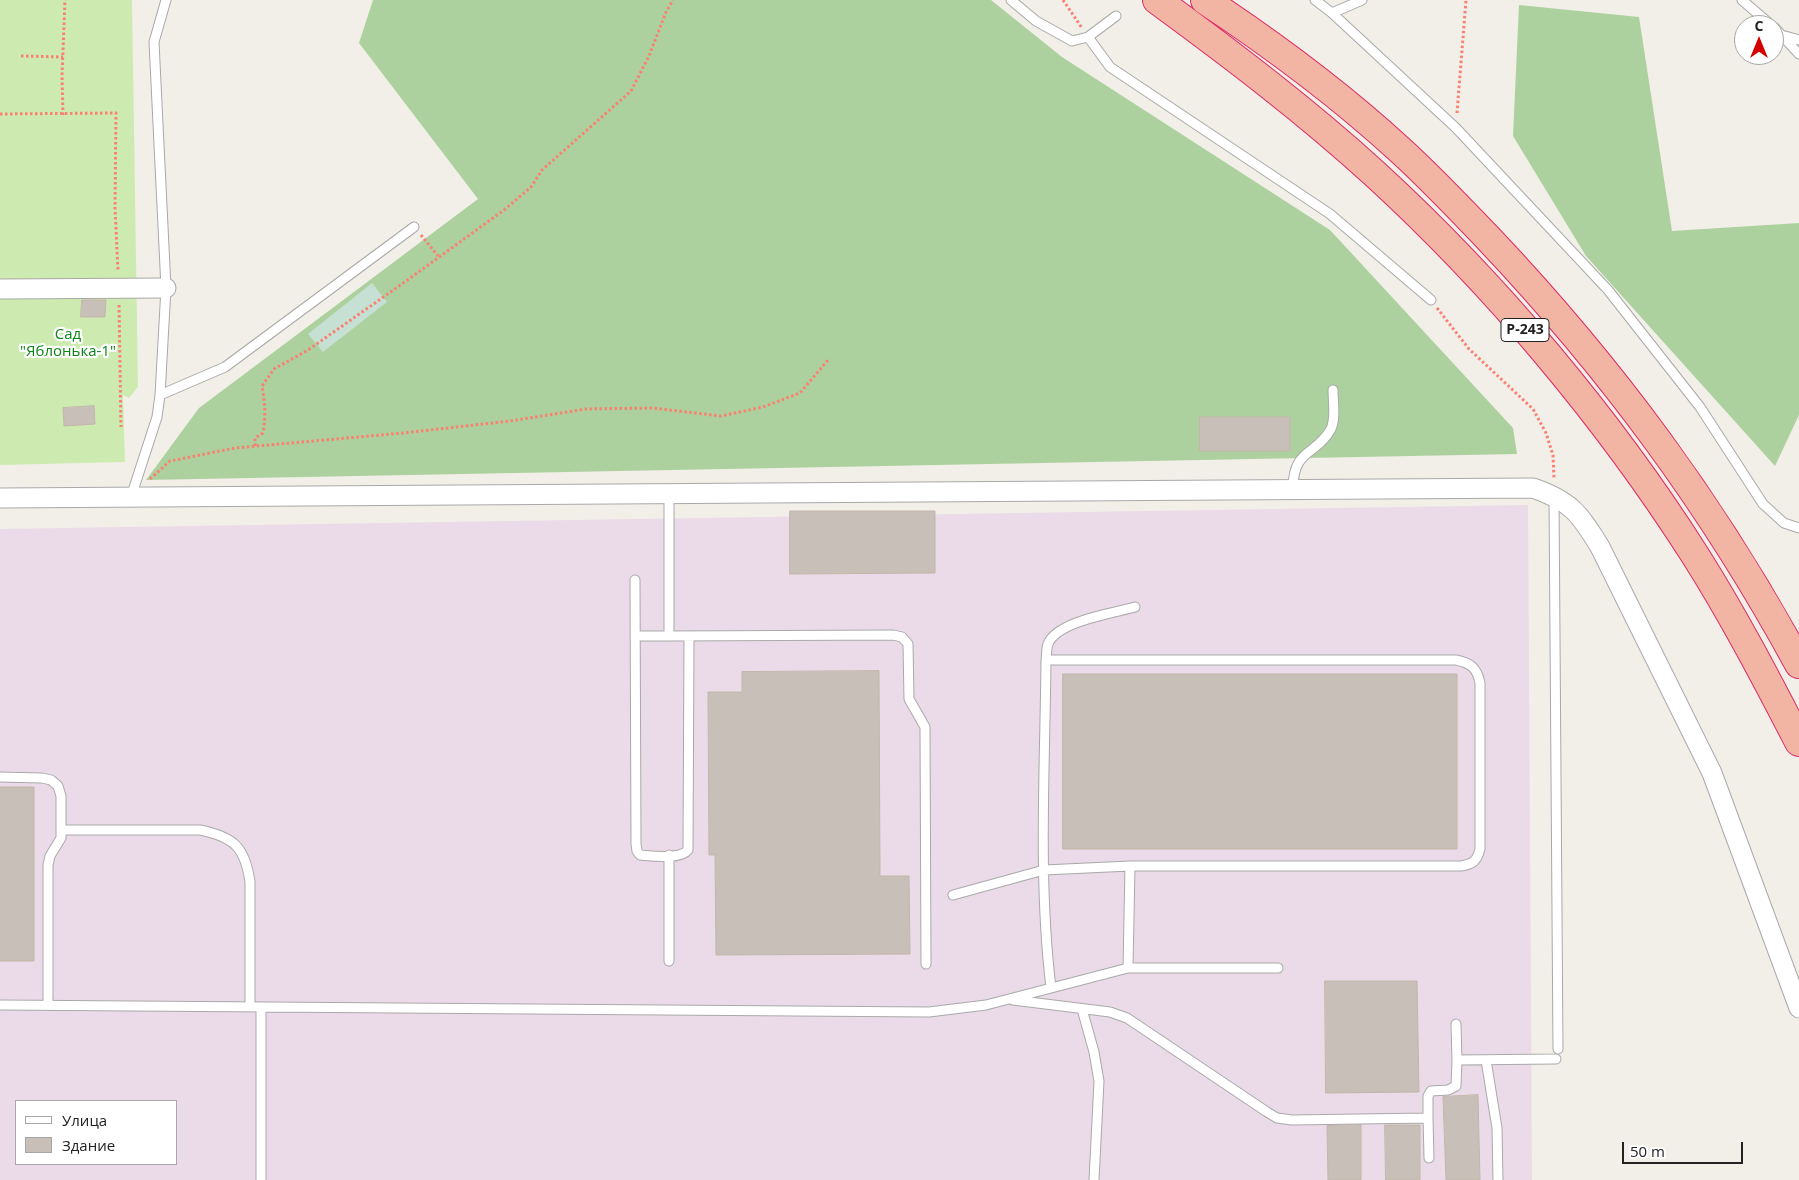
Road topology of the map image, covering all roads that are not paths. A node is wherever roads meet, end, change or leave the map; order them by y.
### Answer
1 (166, 0) edge
2 (1011, 0) edge
3 (1157, 0) edge
4 (1205, 0) edge
5 (1315, 0) edge
6 (1362, 0) edge
7 (1742, 0) edge
8 (1332, 13) junction
9 (1760, 15) edge
10 (1116, 16) dead end
11 (1785, 36) joint
12 (1088, 37) junction
13 (1799, 40) edge
14 (1799, 54) edge
15 (414, 227) road end
16 (166, 288) junction
17 (0, 289) edge
18 (1431, 300) road end
19 (1333, 390) dead end
20 (160, 395) junction
21 (1293, 489) junction
22 (669, 493) junction
23 (1554, 495) junction
24 (131, 497) junction
25 (0, 498) edge
26 (1799, 528) edge
27 (635, 580) dead end
28 (1135, 607) dead end
29 (635, 636) junction
30 (669, 636) junction
31 (689, 636) junction
32 (1046, 660) junction
33 (1799, 664) edge
34 (1799, 742) edge
35 (0, 778) edge
36 (61, 830) junction
37 (669, 855) junction
38 (1130, 866) junction
39 (1044, 870) junction
40 (953, 895) dead end
41 (669, 961) dead end
42 (926, 964) dead end
43 (1128, 968) junction
44 (1278, 968) dead end
45 (1051, 988) junction
46 (1007, 1000) junction
47 (0, 1004) edge
48 (48, 1005) junction
49 (250, 1006) junction
50 (261, 1006) junction
51 (1799, 1008) edge
52 (1082, 1009) junction
53 (1456, 1024) dead end
54 (1558, 1049) dead end
55 (1556, 1058) dead end
56 (1456, 1060) junction
57 (1486, 1060) junction
58 (1428, 1118) junction
59 (1429, 1158) dead end
60 (261, 1180) edge
61 (1094, 1180) edge
62 (1498, 1180) edge

1 - 16 lane
2 - 12 lane
3 - 34 highway, Р-243
4 - 33 highway, Р-243
5 - 8 lane
6 - 8 lane
7 - 9 lane
8 - 26 lane
10 - 12 lane
11 - 13 lane
11 - 14 lane
12 - 18 lane
15 - 20 lane
16 - 17 street
16 - 20 lane
19 - 21 lane
20 - 24 lane
21 - 22 street
21 - 23 street
22 - 24 street
22 - 30 lane
23 - 51 street
23 - 54 lane
24 - 25 street
27 - 29 lane
28 - 32 lane
29 - 30 lane
29 - 37 lane
30 - 31 lane
31 - 37 lane
31 - 42 lane
32 - 38 lane
32 - 39 lane
35 - 36 lane
36 - 48 lane
36 - 49 lane
37 - 41 lane
38 - 39 lane
38 - 43 lane
39 - 40 lane
39 - 45 lane
43 - 44 lane
43 - 45 lane
45 - 46 lane
46 - 50 lane
46 - 52 lane
47 - 48 lane
48 - 49 lane
49 - 50 lane
50 - 60 lane
52 - 58 lane
52 - 61 lane
53 - 56 lane
55 - 57 lane
56 - 57 lane
56 - 58 lane
57 - 62 lane
58 - 59 lane

